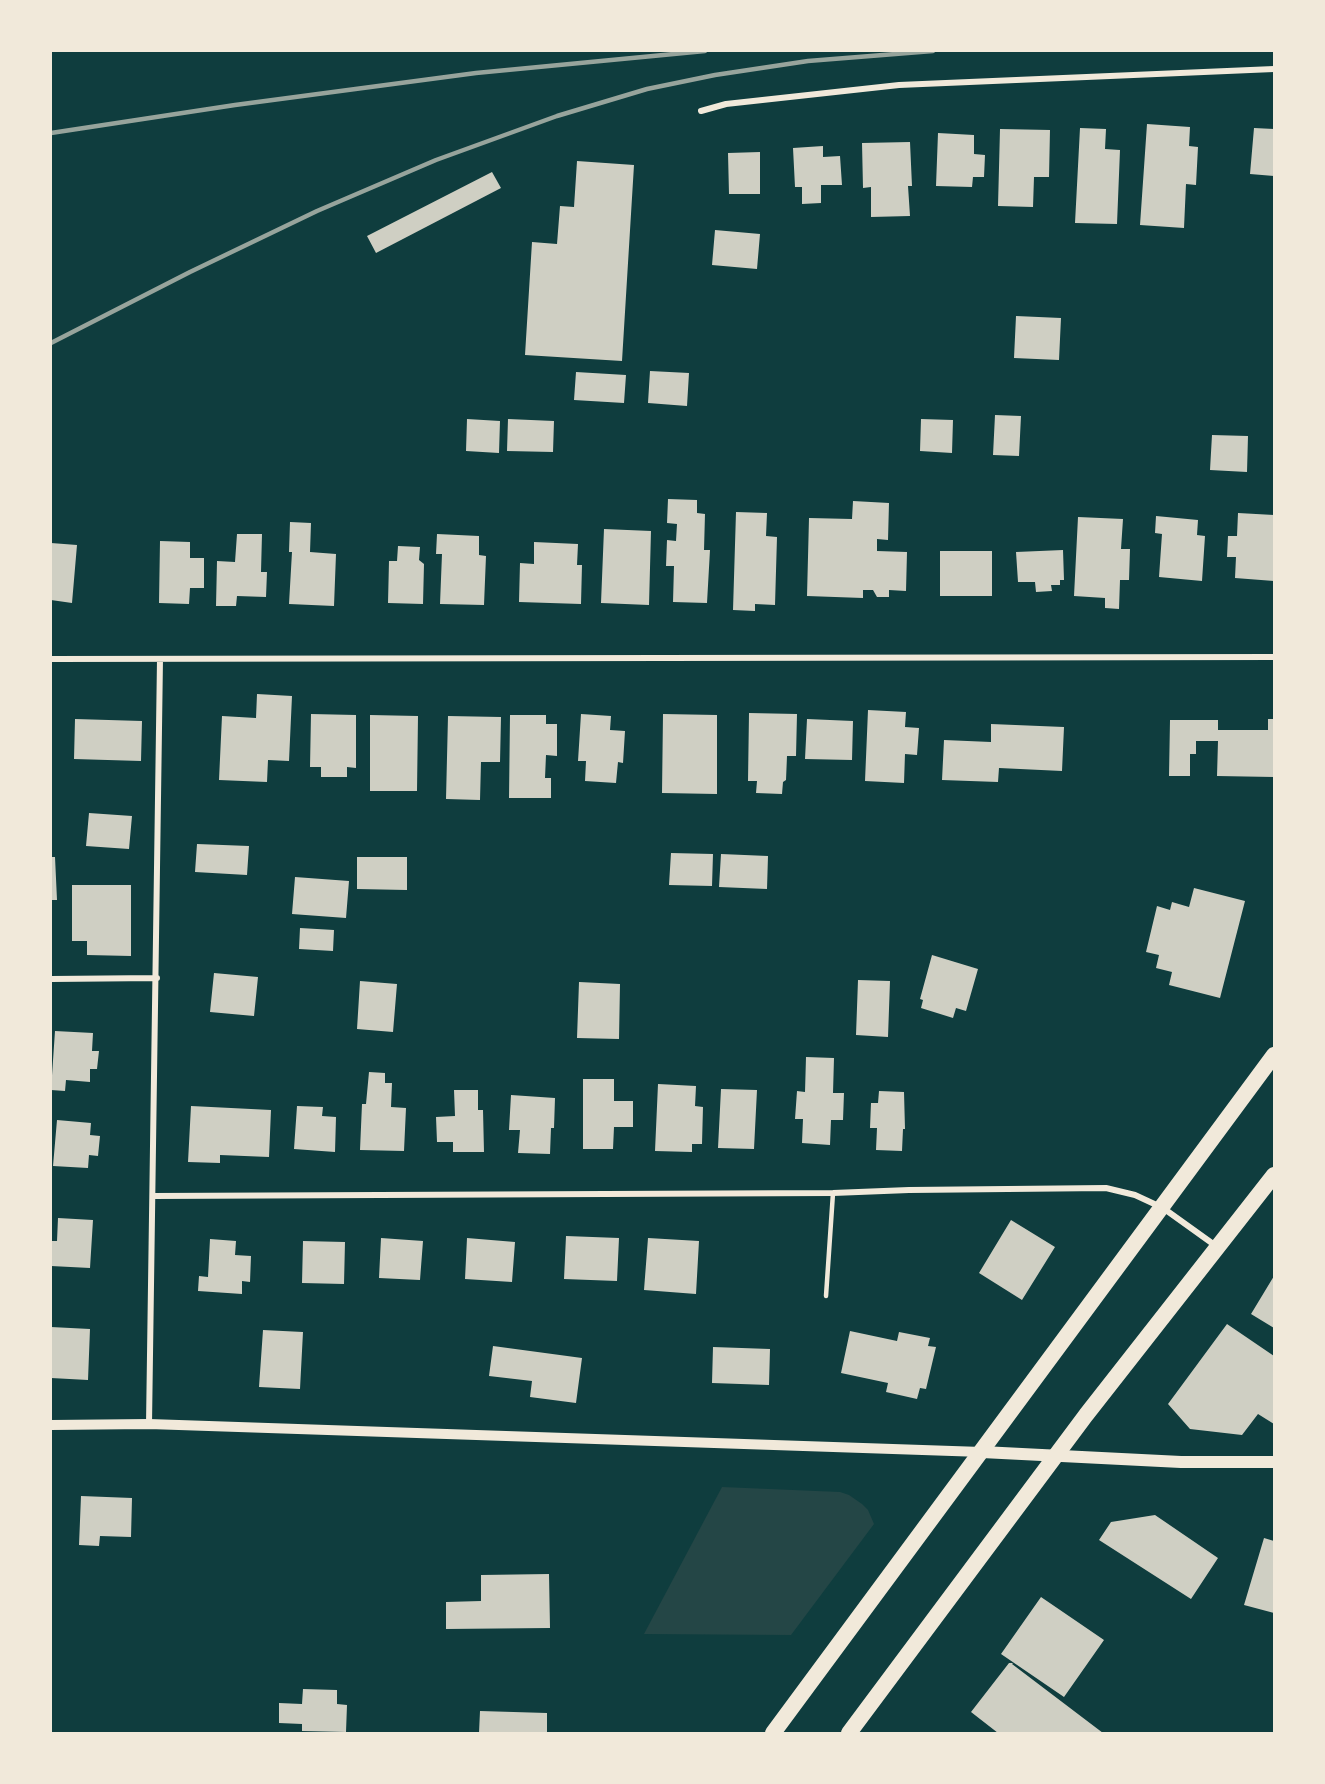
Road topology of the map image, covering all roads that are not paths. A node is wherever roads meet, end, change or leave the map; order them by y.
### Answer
1 (1274, 69) edge
2 (701, 111) dead end
3 (1274, 657) edge
4 (51, 659) edge
5 (160, 659) junction
6 (156, 978) junction
7 (51, 979) edge
8 (1274, 1055) edge
9 (1274, 1175) edge
10 (833, 1193) junction
11 (153, 1196) junction
12 (1163, 1208) junction
13 (1218, 1247) junction
14 (826, 1296) dead end
15 (149, 1424) junction
16 (51, 1425) edge
17 (982, 1452) junction
18 (1056, 1456) junction
19 (1274, 1462) edge
20 (773, 1733) edge
21 (849, 1733) edge

1 - 2 street
3 - 5 street
4 - 5 street
5 - 6 street
6 - 7 street
6 - 11 street
8 - 12 highway
9 - 13 highway
10 - 11 street
10 - 12 street
10 - 14 lane
11 - 15 street
12 - 13 street
12 - 17 highway
13 - 18 highway
15 - 16 street
15 - 17 street
17 - 18 main road
17 - 20 highway
18 - 19 main road
18 - 21 highway

